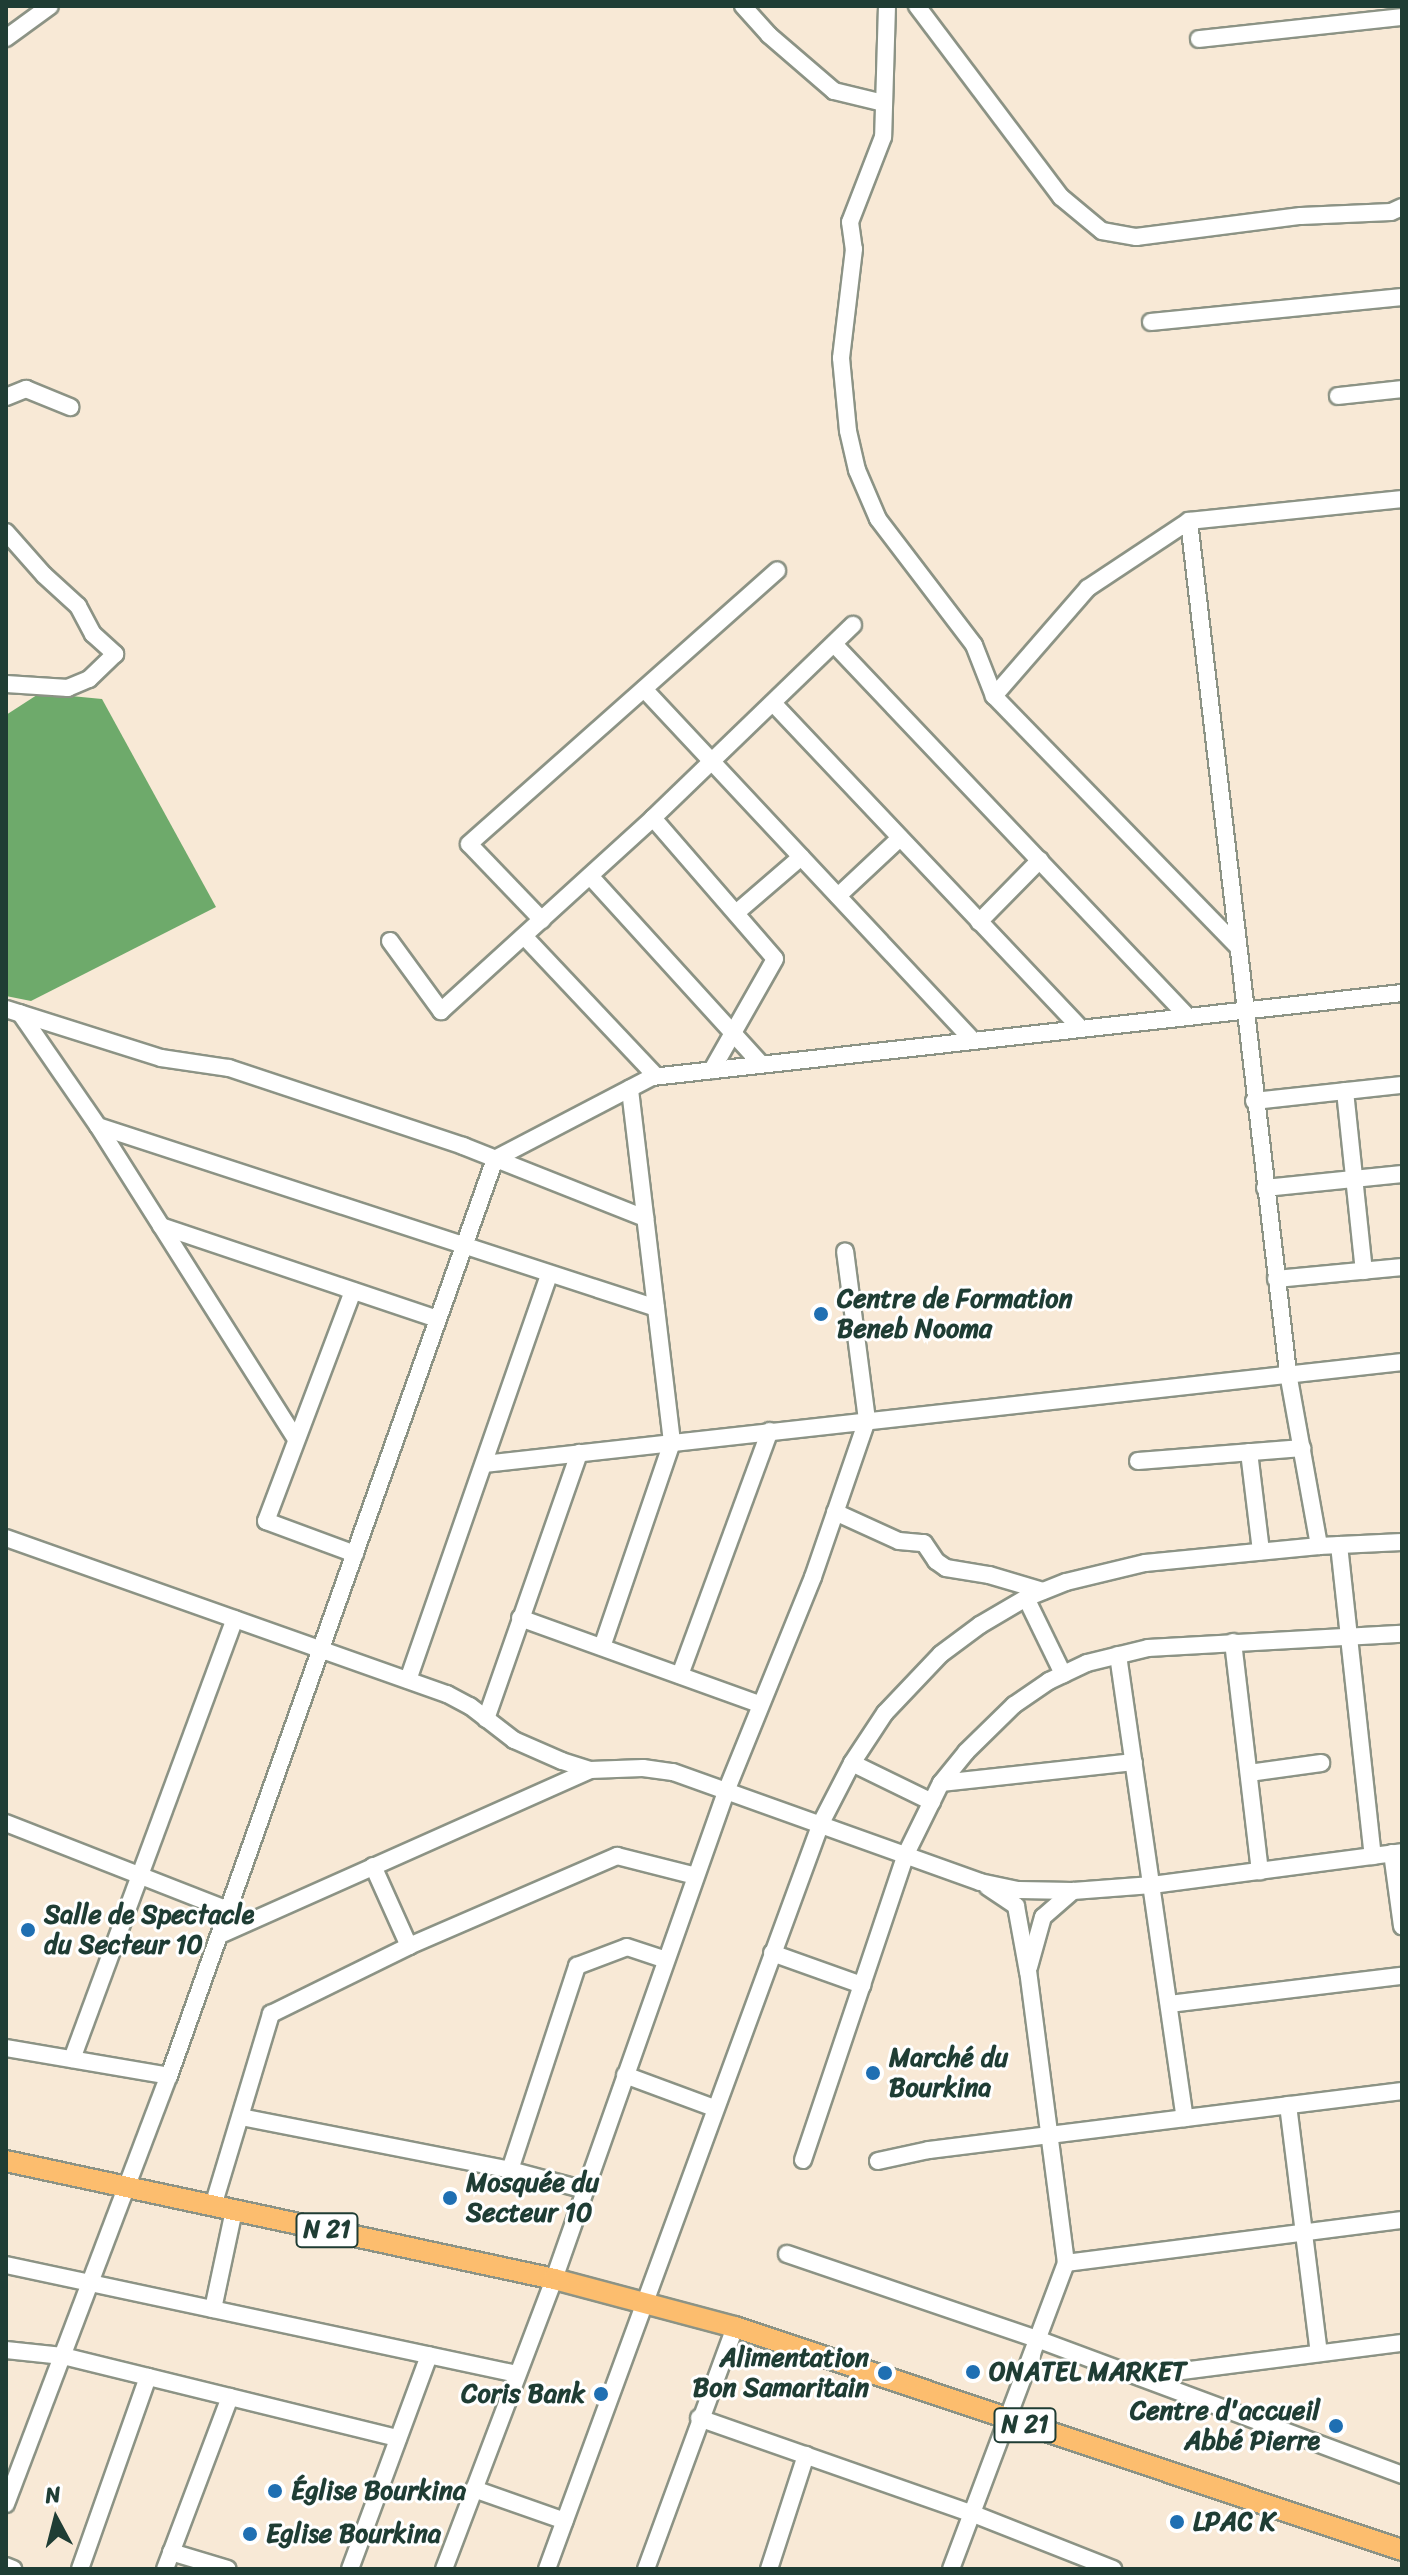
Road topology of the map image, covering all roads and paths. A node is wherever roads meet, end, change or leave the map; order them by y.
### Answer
1 (50, 6) edge
2 (743, 6) edge
3 (887, 6) edge
4 (917, 6) edge
5 (1360, 14) edge
6 (1402, 17) edge
7 (6, 38) edge
8 (1199, 39) dead end
9 (884, 103) junction
10 (1402, 207) edge
11 (1402, 297) edge
12 (1151, 322) dead end
13 (1402, 389) edge
14 (1338, 396) dead end
15 (6, 397) edge
16 (70, 407) dead end
17 (1402, 499) edge
18 (1189, 521) junction
19 (6, 532) edge
20 (777, 571) dead end
21 (853, 625) dead end
22 (834, 644) junction
23 (6, 684) edge
24 (644, 689) junction
25 (994, 696) junction
26 (773, 703) junction
27 (712, 761) junction
28 (653, 818) junction
29 (900, 838) junction
30 (801, 857) junction
31 (1040, 860) junction
32 (590, 876) junction
33 (838, 896) junction
34 (736, 913) junction
35 (542, 920) junction
36 (979, 922) junction
37 (524, 936) junction
38 (390, 941) dead end
39 (1237, 946) junction
40 (1402, 993) edge
41 (1244, 1010) junction
42 (13, 1011) edge
43 (1187, 1016) junction
44 (1080, 1028) junction
45 (735, 1035) junction
46 (973, 1040) junction
47 (761, 1064) junction
48 (712, 1070) junction
49 (656, 1076) junction
50 (1402, 1085) edge
51 (630, 1088) junction
52 (1345, 1091) junction
53 (1254, 1101) junction
54 (98, 1126) junction
55 (495, 1159) junction
56 (1402, 1174) edge
57 (1354, 1179) junction
58 (1265, 1188) junction
59 (645, 1218) junction
60 (161, 1226) junction
61 (464, 1247) junction
62 (845, 1251) dead end
63 (1402, 1267) edge
64 (1364, 1271) junction
65 (549, 1275) junction
66 (1276, 1279) junction
67 (353, 1291) junction
68 (656, 1308) junction
69 (438, 1319) junction
70 (1402, 1362) edge
71 (1288, 1373) junction
72 (867, 1420) junction
73 (770, 1431) junction
74 (296, 1439) junction
75 (672, 1442) junction
76 (1302, 1448) junction
77 (1249, 1452) junction
78 (579, 1453) junction
79 (1138, 1461) dead end
80 (484, 1464) junction
81 (835, 1512) junction
82 (6, 1538) edge
83 (1402, 1542) edge
84 (1339, 1545) junction
85 (1319, 1546) junction
86 (1261, 1551) junction
87 (355, 1554) junction
88 (1043, 1591) junction
89 (1026, 1598) junction
90 (520, 1618) junction
91 (235, 1619) junction
92 (1402, 1634) edge
93 (1349, 1636) junction
94 (1233, 1642) junction
95 (602, 1647) junction
96 (321, 1649) junction
97 (1118, 1655) junction
98 (1063, 1674) junction
99 (680, 1675) junction
100 (408, 1680) junction
101 (759, 1704) junction
102 (486, 1719) junction
103 (1134, 1762) junction
104 (852, 1763) junction
105 (1321, 1763) dead end
106 (590, 1770) junction
107 (1249, 1773) junction
108 (941, 1783) junction
109 (727, 1789) junction
110 (932, 1802) junction
111 (6, 1823) edge
112 (821, 1823) junction
113 (1397, 1852) edge
114 (906, 1854) junction
115 (1373, 1856) junction
116 (373, 1866) junction
117 (1260, 1871) junction
118 (140, 1876) junction
119 (696, 1876) junction
120 (980, 1882) junction
121 (1152, 1885) junction
122 (1073, 1891) junction
123 (228, 1910) junction
124 (1402, 1926) edge
125 (220, 1935) junction
126 (409, 1946) junction
127 (772, 1953) junction
128 (666, 1960) junction
129 (1028, 1972) junction
130 (1402, 1976) edge
131 (862, 1985) junction
132 (1169, 2004) junction
133 (6, 2048) edge
134 (72, 2059) junction
135 (625, 2075) junction
136 (169, 2076) junction
137 (1402, 2091) edge
138 (1288, 2105) junction
139 (714, 2108) junction
140 (241, 2117) junction
141 (1185, 2118) junction
142 (1048, 2135) junction
143 (803, 2160) dead end
144 (6, 2161) edge
145 (878, 2161) dead end
146 (510, 2170) junction
147 (125, 2186) junction
148 (585, 2190) junction
149 (224, 2208) junction
150 (1402, 2220) edge
151 (1304, 2232) junction
152 (787, 2254) dead end
153 (1066, 2263) junction
154 (6, 2265) edge
155 (554, 2279) junction
156 (93, 2284) junction
157 (646, 2303) junction
158 (213, 2309) junction
159 (735, 2327) junction
160 (1037, 2339) junction
161 (1402, 2343) edge
162 (6, 2350) edge
163 (1319, 2353) junction
164 (429, 2355) junction
165 (63, 2356) junction
166 (517, 2374) junction
167 (1137, 2376) junction
168 (148, 2377) junction
169 (230, 2397) junction
170 (699, 2418) junction
171 (1008, 2420) junction
172 (398, 2438) junction
173 (806, 2455) junction
174 (1402, 2475) edge
175 (474, 2489) junction
176 (6, 2504) edge
177 (971, 2513) junction
178 (565, 2521) junction
179 (1402, 2550) edge
180 (171, 2552) junction
181 (1092, 2565) edge
182 (6, 2566) edge
183 (772, 2568) edge
184 (13, 2569) edge
185 (80, 2569) edge
186 (165, 2569) edge
187 (228, 2569) edge
188 (350, 2569) edge
189 (444, 2569) edge
190 (547, 2569) edge
191 (646, 2569) edge
192 (951, 2569) edge
193 (1113, 2569) edge

1 - 7 street
2 - 9 street
3 - 9 street
4 - 10 street
5 - 6 street
5 - 8 street
9 - 25 street
11 - 12 street
13 - 14 street
15 - 16 street
17 - 18 street
18 - 25 street
18 - 39 street
19 - 23 street
20 - 24 street
21 - 22 street
22 - 26 street
22 - 31 street
24 - 27 street
24 - 35 street
25 - 39 street
26 - 27 street
26 - 29 street
27 - 28 street
27 - 30 street
28 - 32 street
28 - 34 street
29 - 33 street
29 - 36 street
30 - 33 street
30 - 34 street
31 - 36 street
31 - 43 street
32 - 35 street
32 - 45 street
33 - 46 street
34 - 45 street
35 - 37 street
36 - 44 street
37 - 38 street
37 - 49 street
39 - 41 street
40 - 41 street
41 - 43 street
41 - 53 street
42 - 54 street
42 - 55 street
43 - 44 street
44 - 46 street
45 - 47 street
45 - 48 street
46 - 47 street
47 - 48 street
48 - 49 street
49 - 51 street
50 - 52 street
51 - 55 street
51 - 59 street
52 - 53 street
52 - 57 street
53 - 58 street
54 - 60 street
54 - 61 street
55 - 59 street
55 - 61 street
56 - 57 street
57 - 58 street
57 - 64 street
58 - 66 street
59 - 68 street
60 - 67 street
60 - 74 street
61 - 65 street
61 - 69 street
62 - 72 street
63 - 64 street
64 - 66 street
65 - 68 street
65 - 80 street
66 - 71 street
67 - 69 street
67 - 74 street
68 - 75 street
69 - 87 street
70 - 71 street
71 - 72 street
71 - 76 street
72 - 73 street
72 - 81 street
73 - 75 street
73 - 99 street
74 - 87 street
75 - 78 street
75 - 95 street
76 - 77 street
76 - 85 street
77 - 79 street
77 - 86 street
78 - 80 street
78 - 90 street
80 - 100 street
81 - 88 street
81 - 101 street
82 - 91 street
83 - 84 street
84 - 85 street
84 - 93 street
85 - 86 street
86 - 88 street
87 - 96 street
88 - 89 street
89 - 98 street
89 - 104 street
90 - 95 street
90 - 102 street
91 - 96 street
91 - 118 street
92 - 93 street
93 - 94 street
93 - 115 street
94 - 97 street
94 - 107 street
95 - 99 street
96 - 100 street
96 - 123 street
97 - 98 street
97 - 103 street
98 - 108 street
99 - 101 street
100 - 102 street
101 - 109 street
102 - 106 street
103 - 108 street
103 - 121 street
104 - 110 street
104 - 112 street
105 - 107 street
106 - 109 street
106 - 116 street
107 - 117 street
108 - 110 street
109 - 112 street
109 - 119 street
110 - 114 street
111 - 118 street
112 - 114 street
112 - 127 street
113 - 115 street
113 - 124 street
114 - 120 street
114 - 131 street
115 - 117 street
116 - 125 street
116 - 126 street
117 - 121 street
118 - 123 street
118 - 134 street
119 - 126 street
119 - 128 street
120 - 122 street
120 - 129 street
121 - 122 street
121 - 132 street
122 - 129 street
123 - 125 street
125 - 136 street
126 - 140 street
127 - 131 street
127 - 139 street
128 - 135 street
128 - 146 street
129 - 142 street
130 - 132 street
131 - 143 street
132 - 141 street
133 - 134 street
134 - 136 street
135 - 139 street
135 - 148 street
136 - 147 street
137 - 138 street
138 - 141 street
138 - 151 street
139 - 157 street
140 - 146 street
140 - 149 street
141 - 142 street
142 - 145 street
142 - 153 street
144 - 147 main road, N 21
146 - 148 street
147 - 149 main road, N 21
147 - 156 street
148 - 155 street
149 - 155 main road, N 21
149 - 158 street
150 - 151 street
151 - 153 street
151 - 163 street
152 - 160 street
153 - 160 street
154 - 156 street
155 - 157 main road, N 21
155 - 166 street
156 - 158 street
156 - 165 street
157 - 159 main road, N 21
157 - 178 street
158 - 164 street
159 - 170 street
159 - 171 main road, N 21
160 - 167 street
160 - 171 street
161 - 163 street
162 - 165 street
163 - 167 street
164 - 166 street
164 - 172 street
165 - 168 street
165 - 176 street
166 - 175 street
167 - 174 street
168 - 169 street
168 - 185 street
169 - 172 street
169 - 180 street
170 - 173 street
170 - 191 street
171 - 177 street
171 - 179 main road, N 21
172 - 188 street
173 - 177 street
173 - 183 street
175 - 178 street
175 - 189 street
177 - 181 street
177 - 192 street
178 - 190 street
180 - 186 street
180 - 187 street
181 - 193 street
182 - 184 street

